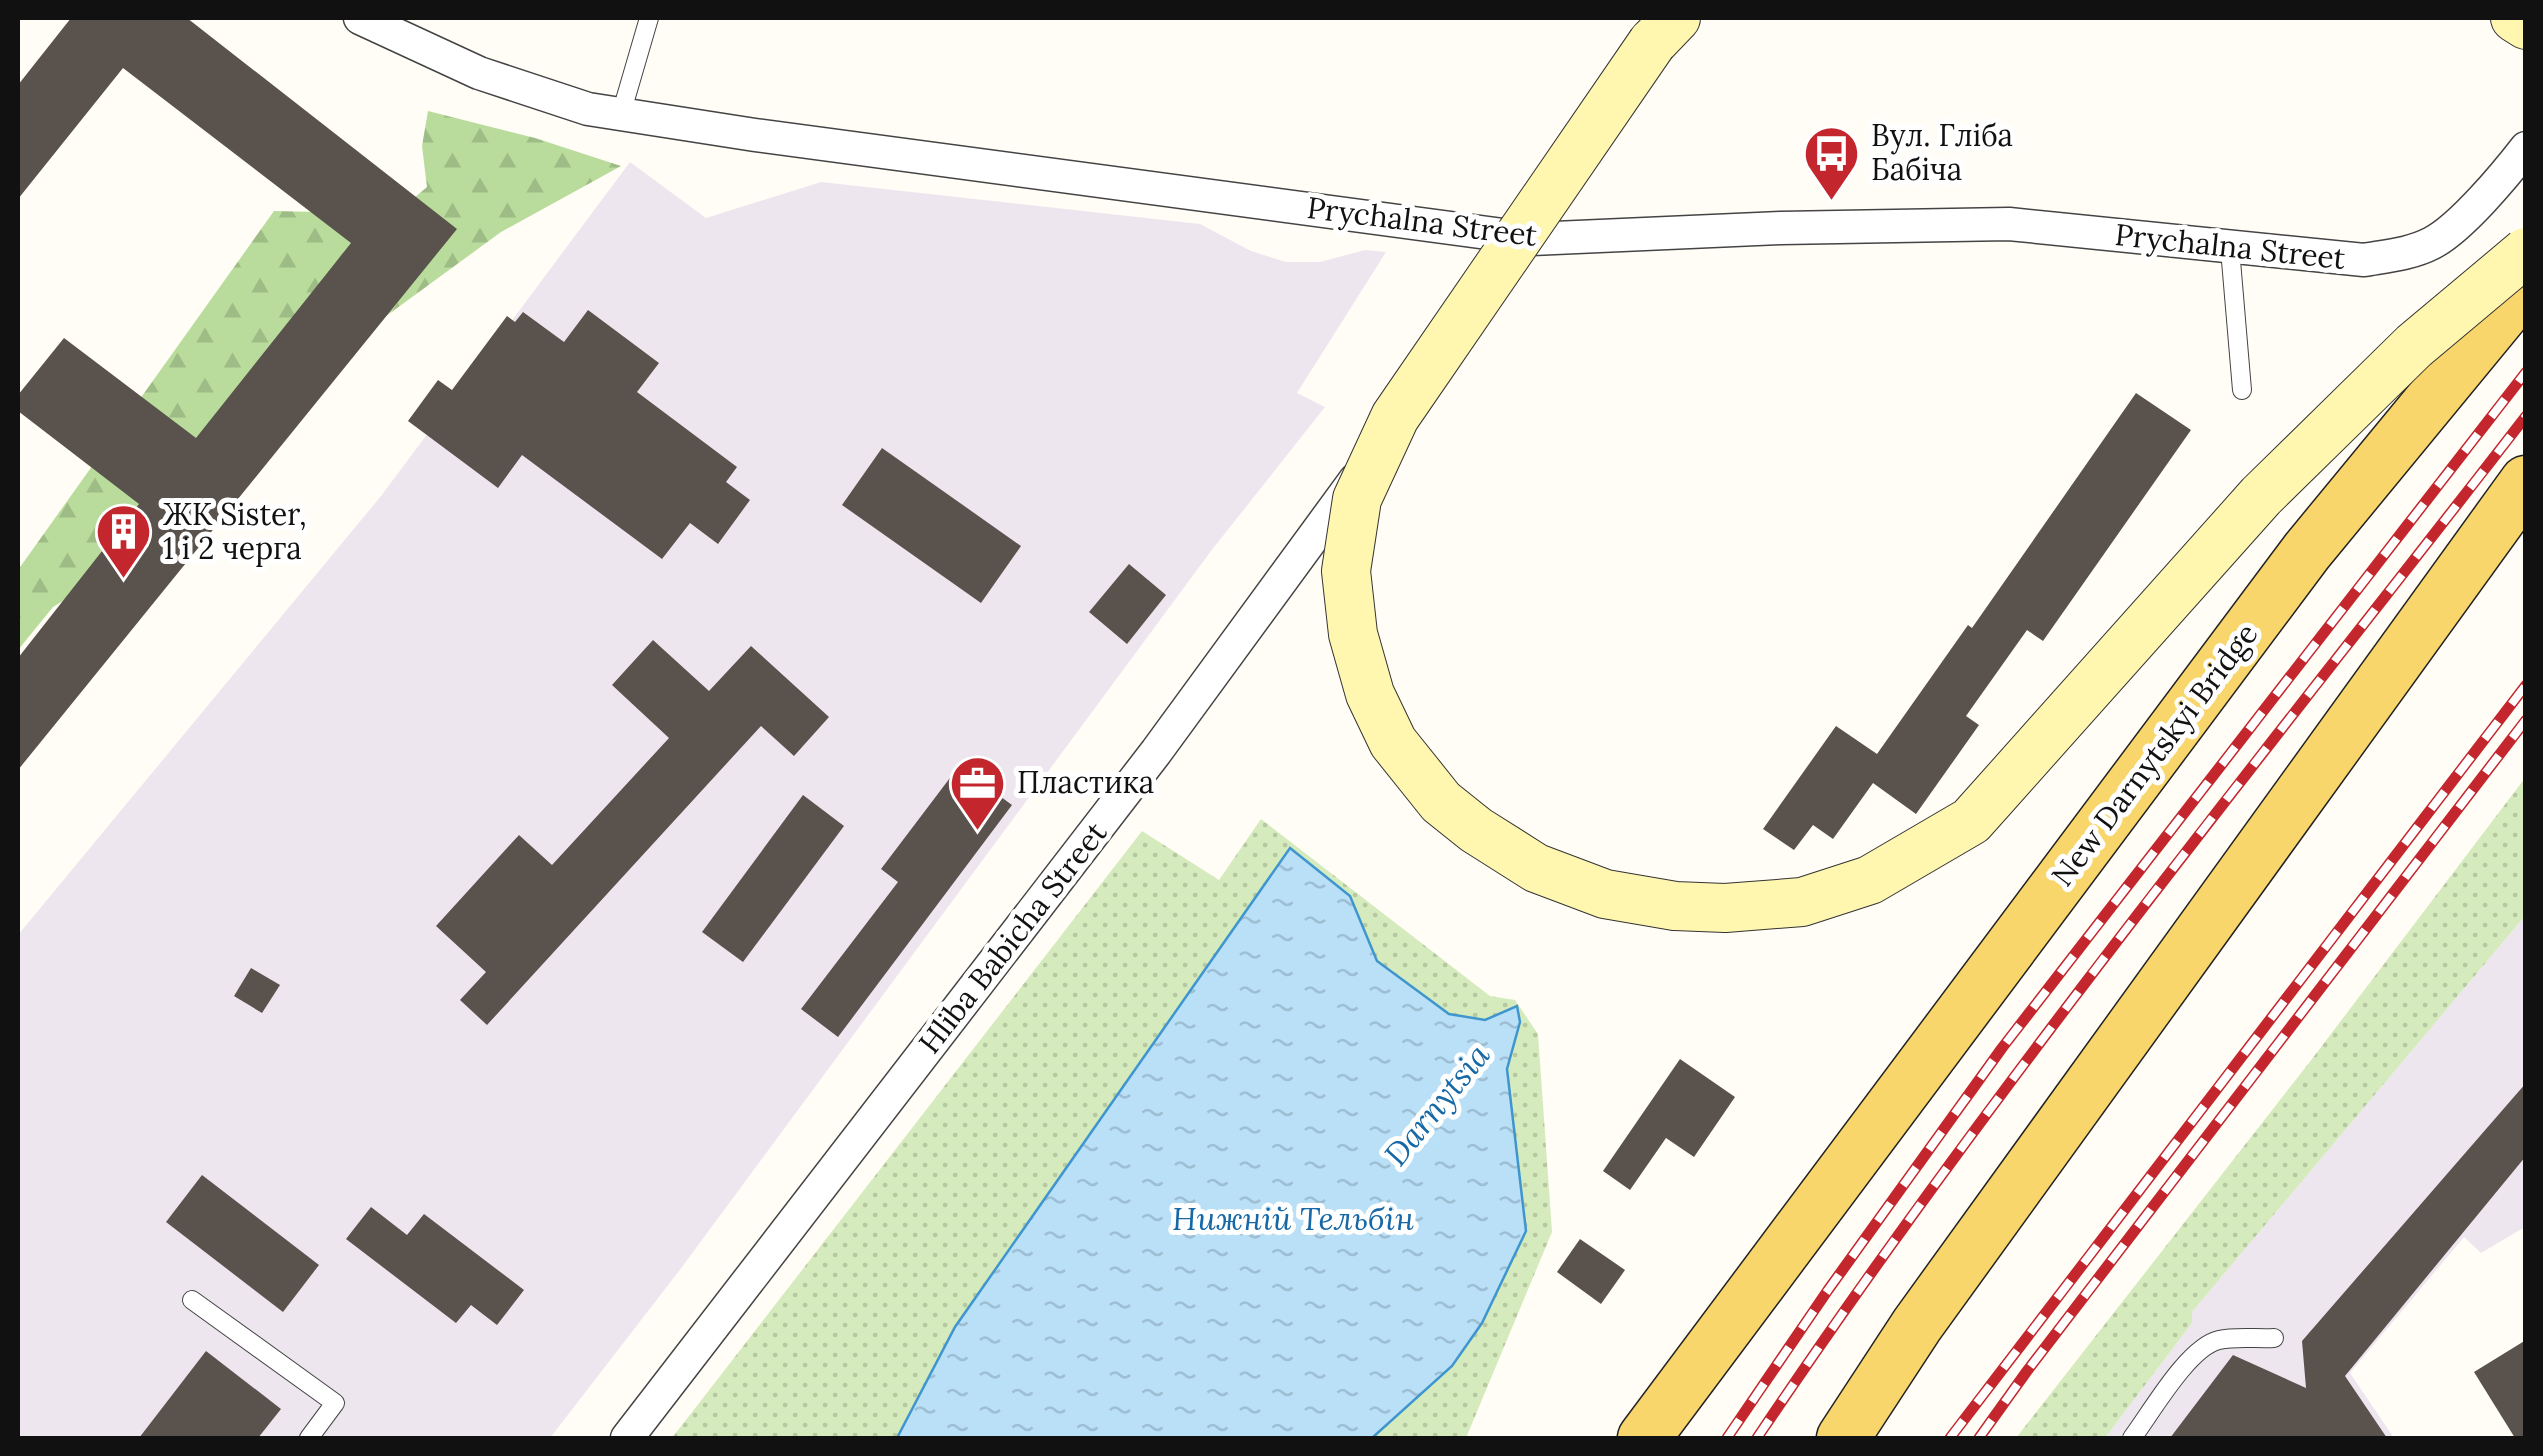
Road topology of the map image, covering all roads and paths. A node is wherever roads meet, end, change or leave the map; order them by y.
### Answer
1 (360, 18) edge
2 (649, 18) edge
3 (2516, 18) edge
4 (2526, 25) edge
5 (1664, 26) edge
6 (621, 114) junction
7 (2526, 148) edge
8 (1532, 239) junction
9 (2230, 249) junction
10 (2526, 252) edge
11 (2526, 285) edge
12 (2242, 390) dead end
13 (2526, 482) edge
14 (192, 1300) dead end
15 (2274, 1338) dead end
16 (310, 1438) edge
17 (628, 1438) edge
18 (1644, 1438) edge
19 (1843, 1438) edge
20 (2132, 1438) edge

1 - 6 street, Prychalna Street
2 - 6 lane
3 - 4 main road
5 - 10 main road, bridge
6 - 8 street, Prychalna Street
7 - 9 street, Prychalna Street
8 - 9 street, Prychalna Street
8 - 17 street, Hliba Babicha Street
9 - 12 lane
11 - 18 main road, New Darnytskyi Bridge
13 - 19 main road
14 - 16 lane
15 - 20 lane

